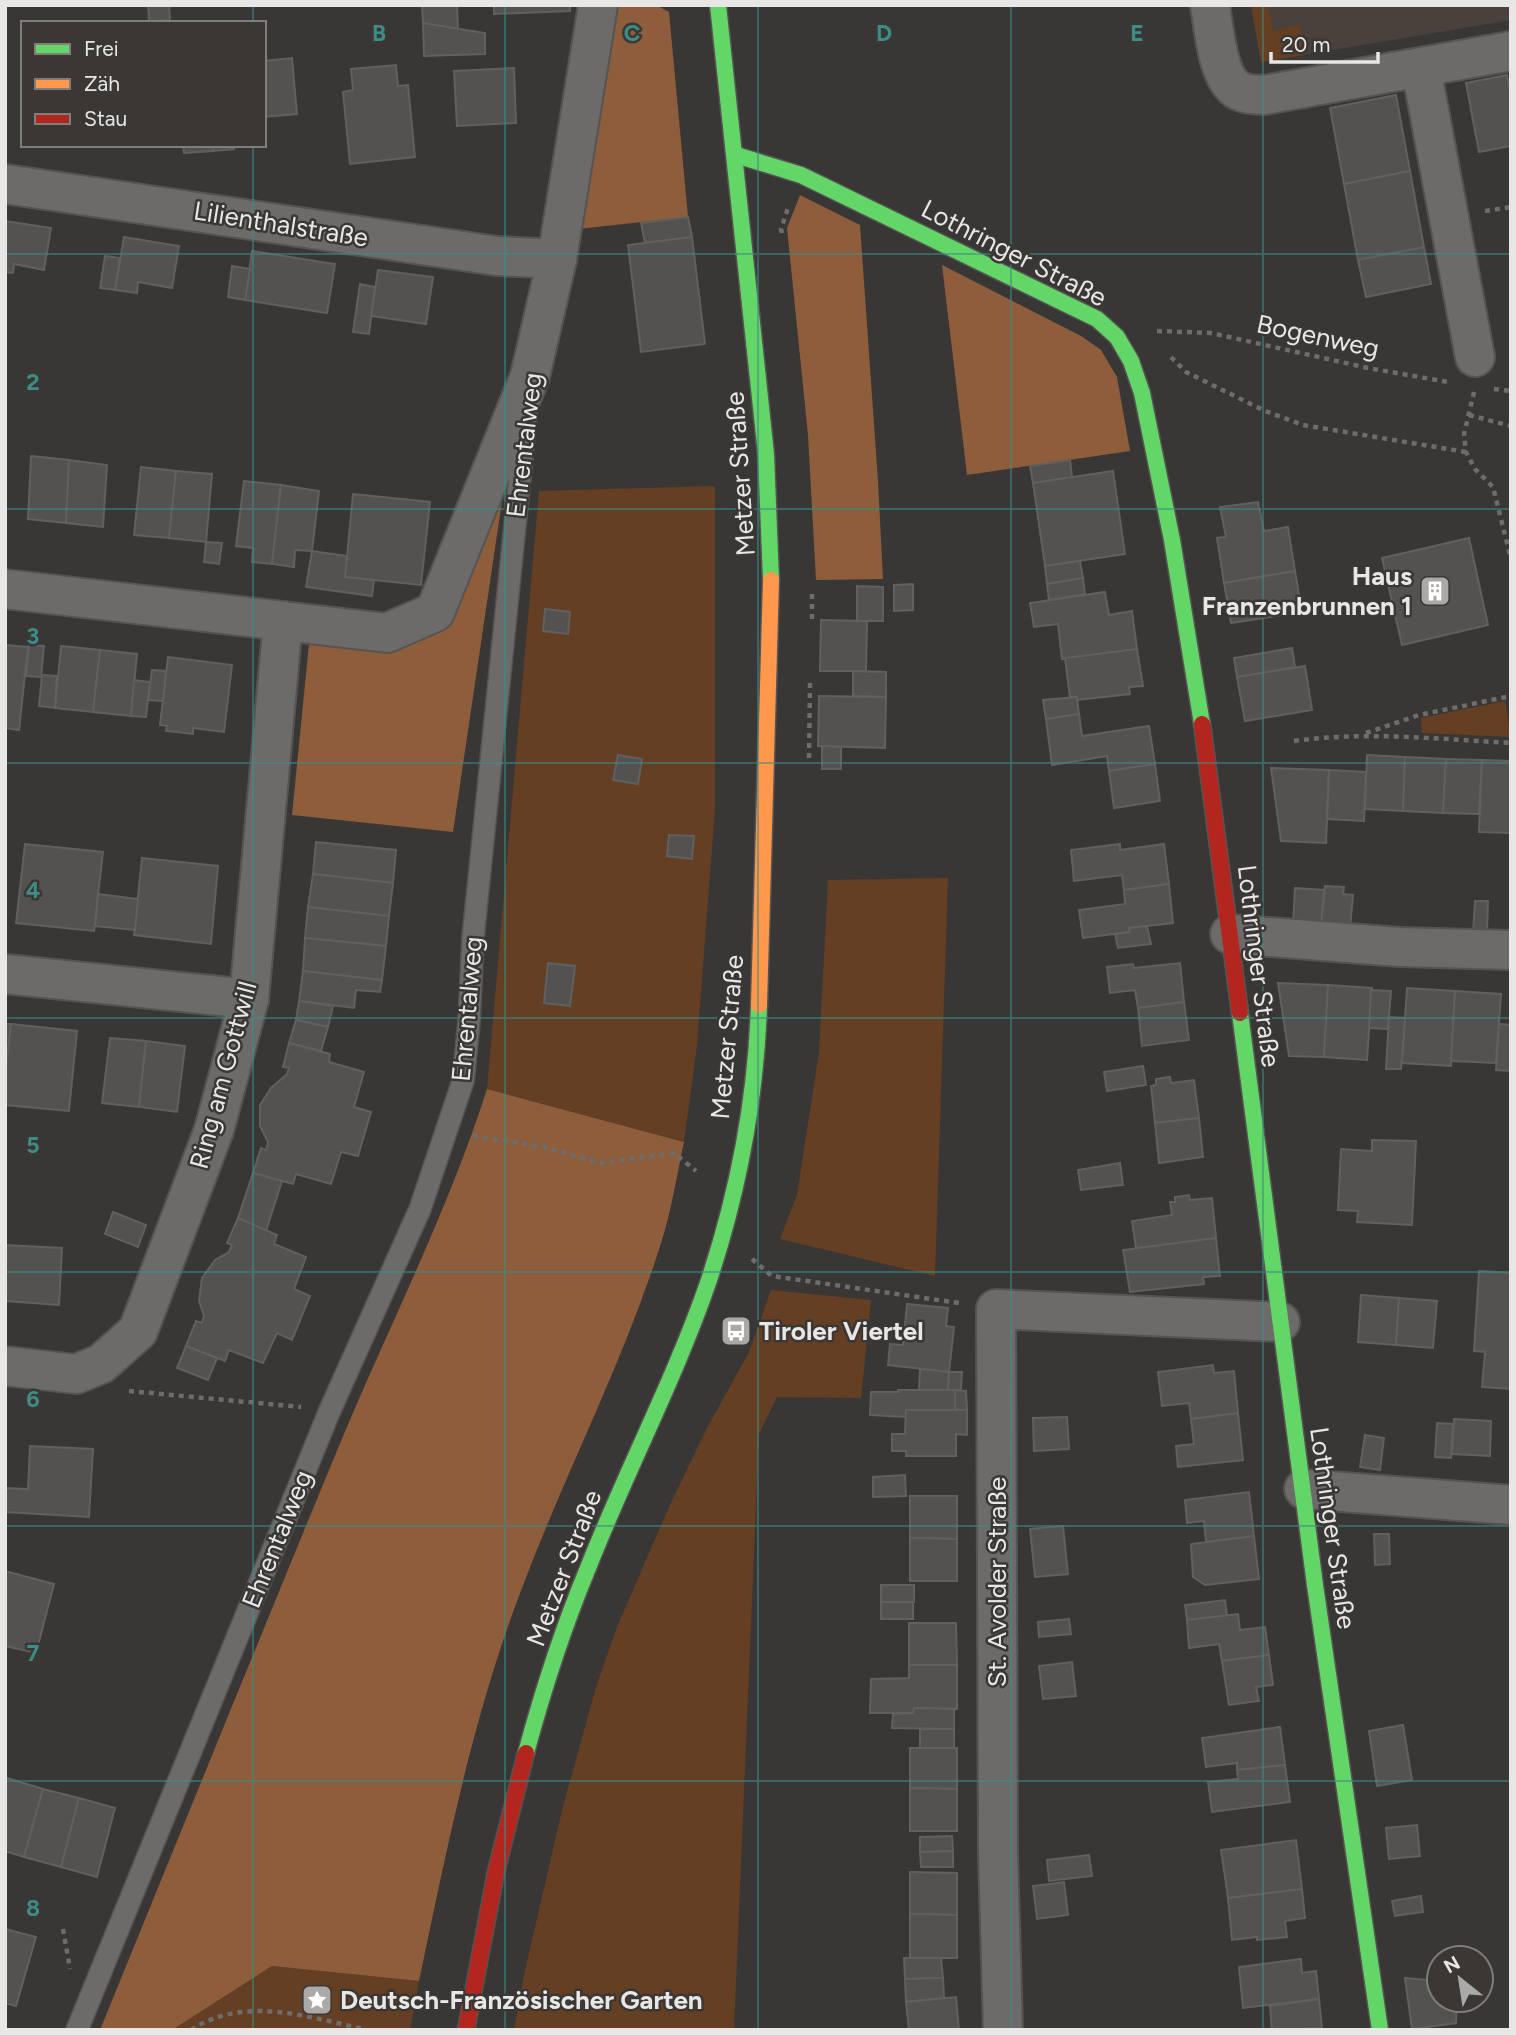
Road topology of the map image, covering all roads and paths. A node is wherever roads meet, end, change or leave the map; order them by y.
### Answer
1 (598, 5) edge
2 (718, 5) edge
3 (1210, 5) edge
4 (1511, 51) edge
5 (1421, 68) junction
6 (736, 155) junction
7 (5, 184) edge
8 (557, 259) junction
9 (1159, 331) junction
10 (1117, 337) junction
11 (1163, 340) dead end
12 (1167, 348) dead end
13 (530, 376) junction
14 (1476, 381) junction
15 (1511, 390) edge
16 (1469, 415) junction
17 (1511, 426) edge
18 (1466, 452) junction
19 (1511, 559) edge
20 (5, 589) edge
21 (283, 621) junction
22 (1511, 696) edge
23 (1363, 735) junction
24 (1294, 741) dead end
25 (1511, 743) edge
26 (1230, 934) junction
27 (1511, 950) edge
28 (5, 974) edge
29 (249, 999) junction
30 (447, 1132) junction
31 (696, 1171) dead end
32 (752, 1258) dead end
33 (996, 1309) junction
34 (1280, 1322) junction
35 (5, 1366) edge
36 (116, 1390) dead end
37 (330, 1410) junction
38 (1304, 1489) junction
39 (1511, 1505) edge
40 (364, 2029) edge
41 (77, 2030) edge
42 (191, 2030) edge
43 (466, 2030) edge
44 (1003, 2030) edge
45 (1380, 2030) edge

1 - 8 street, Ehrentalweg
2 - 6 street, Metzer Straße
3 - 5 street
4 - 5 street
5 - 14 street
6 - 10 street, Lothringer Straße
6 - 43 street, Metzer Straße
7 - 8 street, Lilienthalstraße
8 - 13 street, Ehrentalweg
9 - 10 path, Bogenweg
9 - 11 path
9 - 14 path, Bogenweg
10 - 26 street, Lothringer Straße
12 - 18 path
13 - 21 street
13 - 30 lane, Ehrentalweg
14 - 15 path, Bogenweg
14 - 16 path
16 - 17 path
16 - 18 path
18 - 19 path
20 - 21 street
21 - 29 street, Ring am Gottwill
22 - 23 path
23 - 24 path
23 - 25 path
26 - 27 street
26 - 34 street, Lothringer Straße
28 - 29 street
29 - 35 street, Ring am Gottwill
30 - 31 path
30 - 37 lane, Ehrentalweg
32 - 33 path
33 - 34 street
33 - 44 street, St. Avolder Straße
34 - 38 street, Lothringer Straße
36 - 37 path
37 - 41 lane, Ehrentalweg
38 - 39 street
38 - 45 street, Lothringer Straße
40 - 42 path

